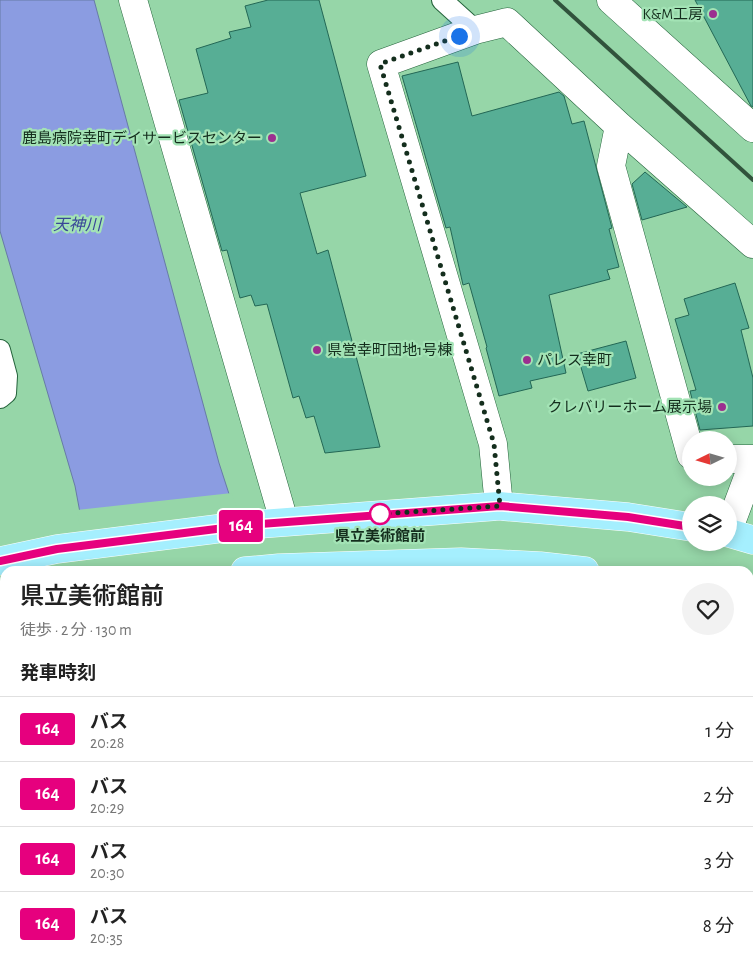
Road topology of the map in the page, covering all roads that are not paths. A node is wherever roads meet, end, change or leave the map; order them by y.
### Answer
1 (133, 0) edge
2 (442, 0) edge
3 (611, 0) edge
4 (475, 30) junction
5 (619, 126) junction
6 (753, 128) edge
7 (753, 244) edge
8 (0, 350) edge
9 (0, 398) edge
10 (684, 431) edge
11 (753, 459) edge
12 (738, 460) edge
13 (753, 464) edge
14 (500, 506) junction
15 (737, 507) edge
16 (284, 521) junction
17 (682, 526) edge
18 (737, 534) edge
19 (737, 535) edge
20 (753, 535) edge
21 (753, 540) edge
22 (0, 561) edge
23 (340, 566) edge
24 (540, 566) edge

1 - 16 street
2 - 4 lane
3 - 6 street
4 - 5 street
4 - 14 street
5 - 7 street
5 - 10 street
8 - 9 lane
11 - 12 street
13 - 15 street
14 - 16 main road
14 - 17 main road
16 - 22 main road
18 - 20 main road
19 - 21 main road
23 - 24 main road

